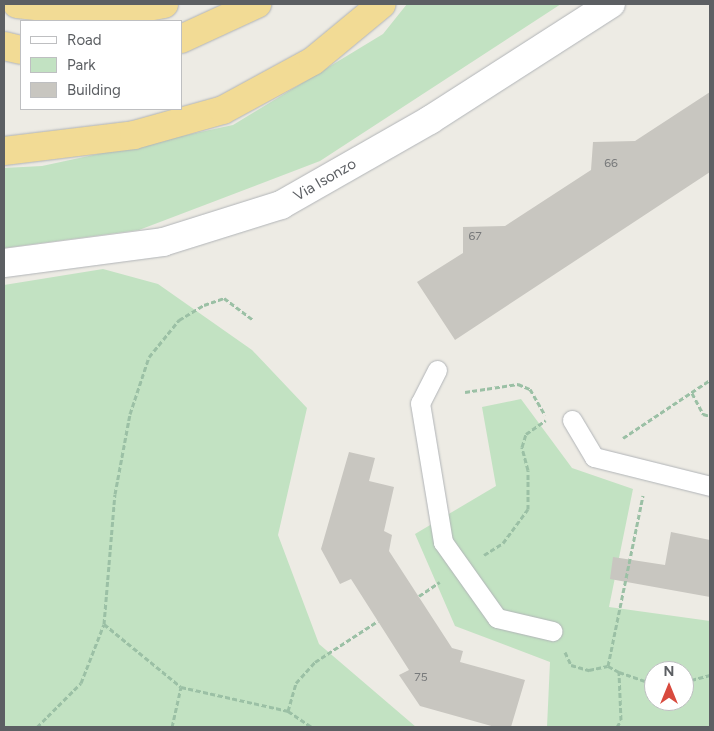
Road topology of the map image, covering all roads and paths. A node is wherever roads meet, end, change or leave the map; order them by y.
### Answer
1 (17, 4) edge
2 (164, 4) edge
3 (257, 4) edge
4 (382, 4) edge
5 (611, 4) edge
6 (182, 39) edge
7 (4, 46) edge
8 (20, 50) edge
9 (4, 151) edge
10 (4, 263) edge
11 (253, 320) dead end
12 (437, 370) dead end
13 (710, 380) edge
14 (465, 392) dead end
15 (692, 393) junction
16 (710, 416) edge
17 (548, 419) junction
18 (572, 420) dead end
19 (552, 426) dead end
20 (594, 457) junction
21 (648, 471) junction
22 (710, 486) edge
23 (462, 568) junction
24 (419, 596) dead end
25 (378, 621) dead end
26 (104, 624) junction
27 (552, 631) joint
28 (608, 666) junction
29 (620, 672) junction
30 (710, 675) edge
31 (694, 679) edge
32 (644, 680) edge
33 (181, 687) junction
34 (288, 711) junction
35 (37, 727) edge
36 (172, 727) edge
37 (312, 727) edge
38 (617, 727) edge

1 - 2 highway
3 - 6 highway
4 - 9 highway
5 - 10 street, Via Isonzo
7 - 8 highway
11 - 26 path
12 - 23 lane
13 - 15 path
14 - 17 path
15 - 16 path
15 - 20 path
17 - 19 path
17 - 23 path
18 - 20 lane
20 - 21 lane
21 - 22 lane
21 - 28 path
23 - 24 path
23 - 27 lane
25 - 34 path
26 - 33 path
26 - 35 path
27 - 28 path
28 - 29 path
29 - 32 path
29 - 38 path
30 - 31 path
33 - 34 path
33 - 36 path
34 - 37 path

